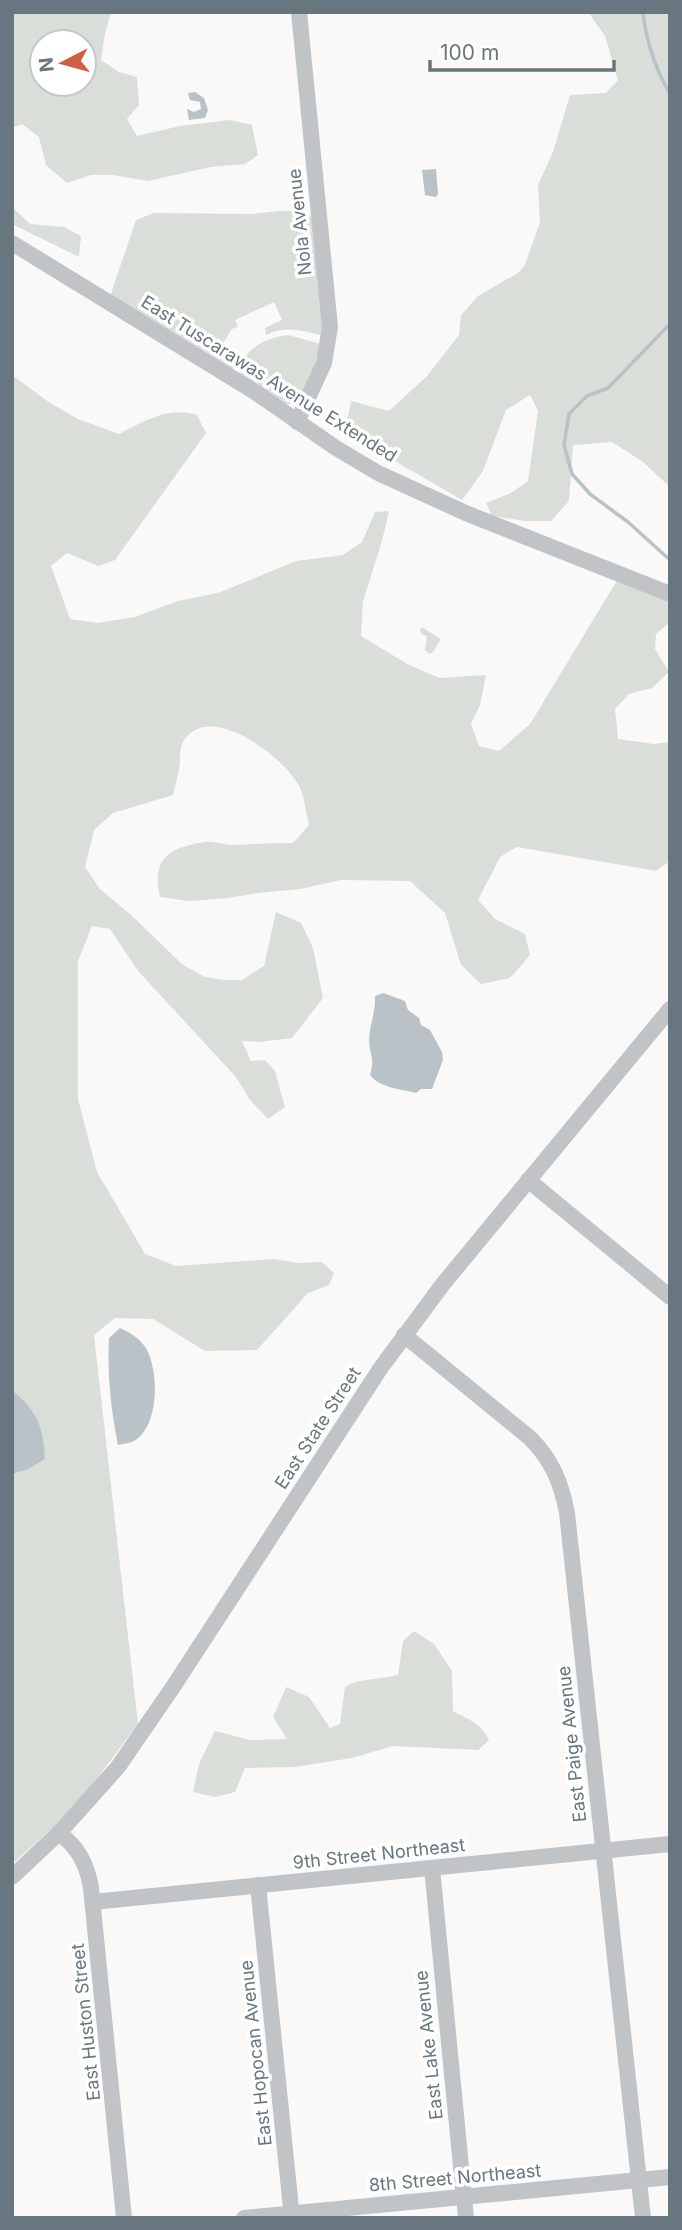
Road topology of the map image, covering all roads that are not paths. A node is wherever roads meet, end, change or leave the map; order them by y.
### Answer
1 (299, 12) edge
2 (12, 243) edge
3 (297, 422) junction
4 (670, 594) edge
5 (670, 1009) edge
6 (528, 1180) junction
7 (670, 1297) edge
8 (404, 1335) junction
9 (59, 1833) junction
10 (670, 1844) edge
11 (603, 1851) junction
12 (432, 1868) junction
13 (12, 1877) edge
14 (258, 1885) junction
15 (93, 1902) junction
16 (670, 2177) edge
17 (639, 2180) junction
18 (463, 2197) junction
19 (292, 2216) edge
20 (124, 2218) edge
21 (244, 2218) edge
22 (466, 2218) edge
23 (643, 2218) edge

1 - 3 street, Nola Avenue
2 - 3 street, East Tuscarawas Avenue Extended
3 - 4 street, East Tuscarawas Avenue Extended
5 - 6 street, East State Street
6 - 7 street
6 - 8 street, East State Street
8 - 9 street, East State Street
8 - 11 street, East Paige Avenue
9 - 13 street, East State Street
9 - 15 street, East Huston Street
10 - 11 street, 9th Street Northeast
11 - 12 street, 9th Street Northeast
11 - 17 street, East Paige Avenue
12 - 14 street, 9th Street Northeast
12 - 18 street, East Lake Avenue
14 - 15 street, 9th Street Northeast
14 - 19 street, East Hopocan Avenue
15 - 20 street, East Huston Street
16 - 17 street, 8th Street Northeast
17 - 18 street, 8th Street Northeast
17 - 23 street, East Paige Avenue
18 - 19 street, 8th Street Northeast
18 - 22 street, East Lake Avenue
19 - 21 street, 8th Street Northeast

